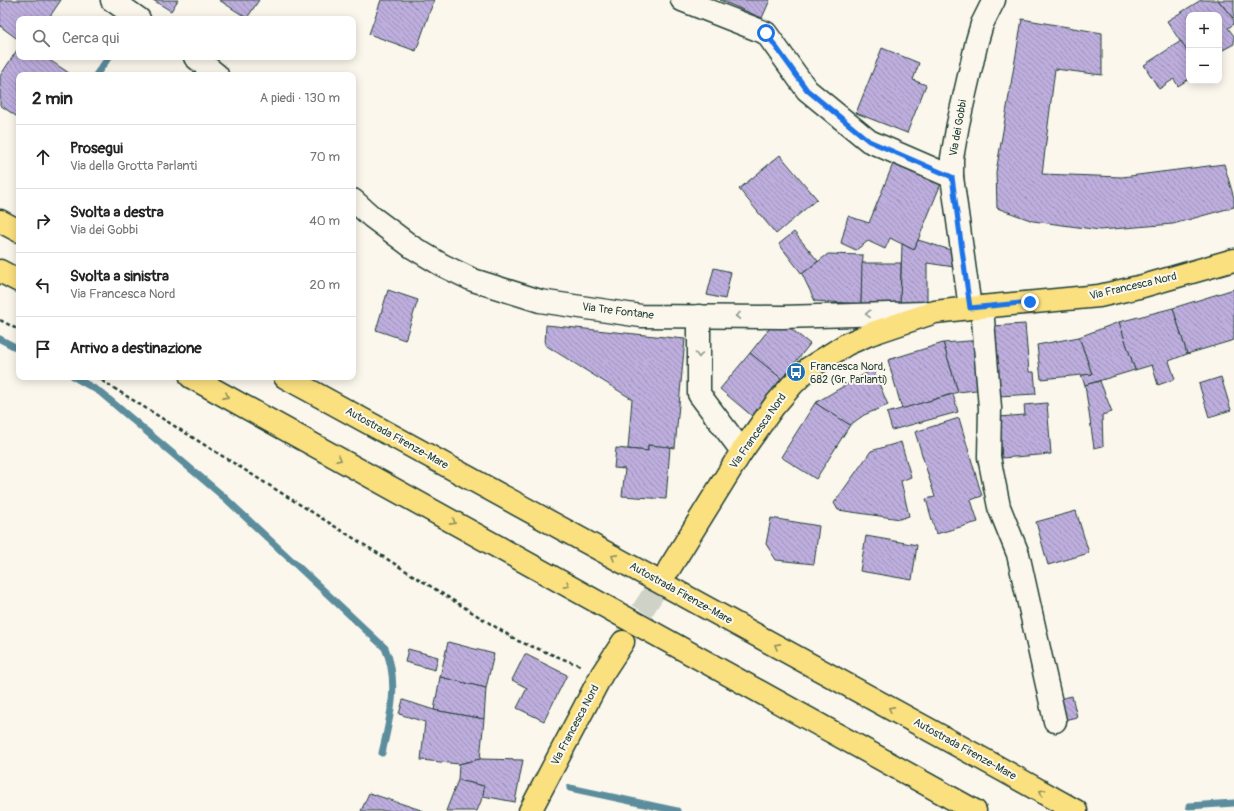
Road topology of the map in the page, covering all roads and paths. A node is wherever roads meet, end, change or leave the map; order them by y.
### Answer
1 (112, 0) edge
2 (682, 0) edge
3 (994, 0) edge
4 (135, 16) edge
5 (199, 60) edge
6 (213, 72) edge
7 (952, 177) junction
8 (356, 203) edge
9 (0, 221) edge
10 (16, 229) edge
11 (1234, 260) edge
12 (0, 271) edge
13 (16, 279) edge
14 (976, 307) junction
15 (935, 312) junction
16 (699, 316) junction
17 (0, 320) edge
18 (16, 328) edge
19 (101, 380) edge
20 (197, 380) edge
21 (290, 380) edge
22 (742, 451) junction
23 (669, 569) tunnel mouth
24 (623, 642) tunnel mouth
25 (602, 674) junction
26 (1055, 721) dead end
27 (530, 811) edge
28 (974, 811) edge
29 (1076, 811) edge

1 - 4 street
2 - 7 street
3 - 7 street, Via dei Gobbi
5 - 6 street
7 - 14 street, Via dei Gobbi
8 - 16 street, Via Tre Fontane
9 - 10 main road
11 - 14 main road, Via Francesca Nord
12 - 13 main road
14 - 15 main road, Via Francesca Nord
14 - 26 street, Via dei Gobbi
15 -> 16 street, Via Tre Fontane
15 - 22 main road, Via Francesca Nord
16 -> 22 street
17 - 18 path
19 - 25 path
20 -> 28 main road
29 -> 21 main road, Autostrada Firenze-Mare
22 - 23 main road, Via Francesca Nord
24 - 25 main road, Via Francesca Nord
25 - 27 main road, Via Francesca Nord

